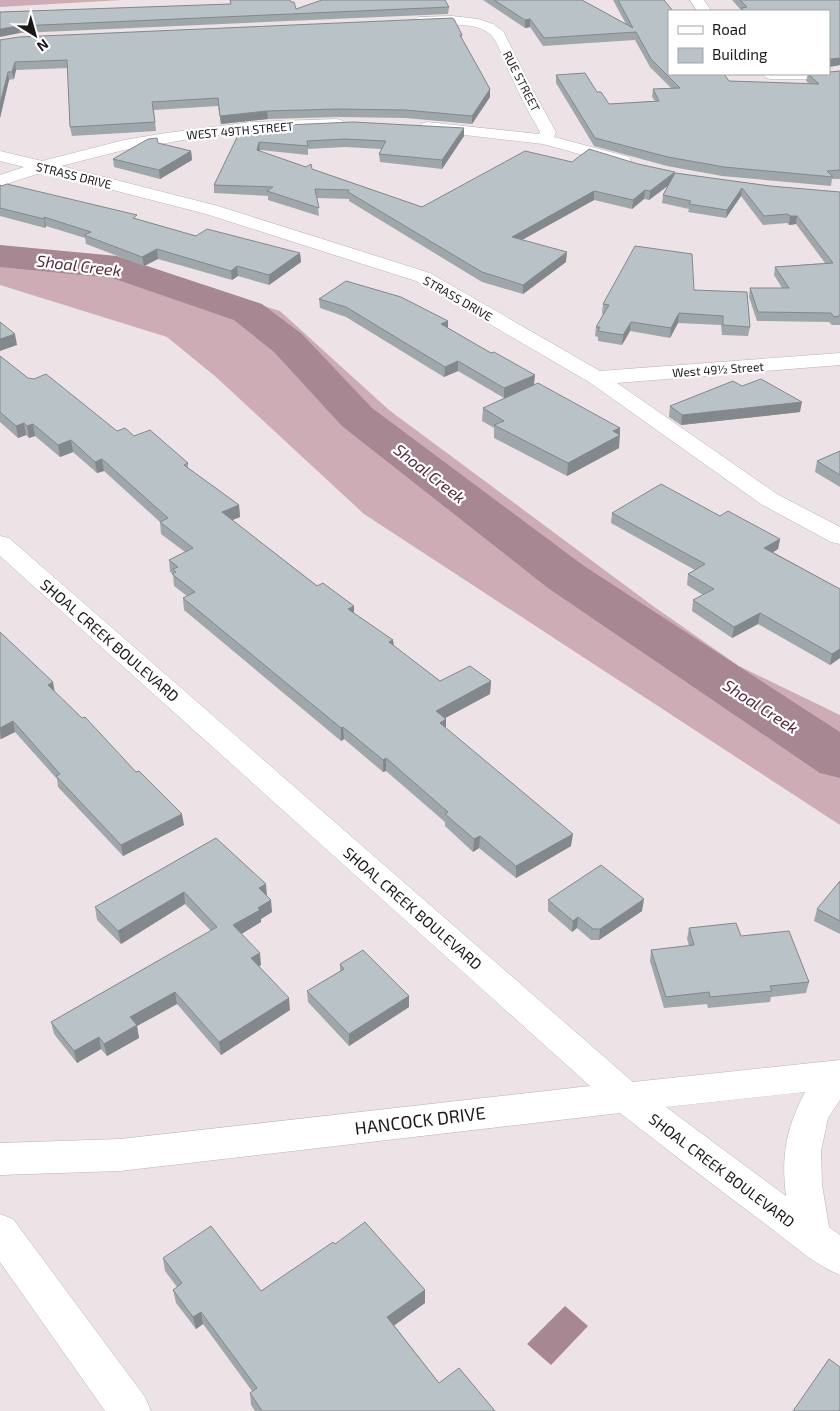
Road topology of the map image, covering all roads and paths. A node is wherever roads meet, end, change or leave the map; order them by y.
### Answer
1 (402, 22) edge
2 (355, 124) edge
3 (410, 126) edge
4 (544, 139) junction
5 (0, 156) edge
6 (635, 164) edge
7 (39, 167) junction
8 (0, 181) edge
9 (840, 359) edge
10 (596, 378) junction
11 (840, 537) edge
12 (0, 544) edge
13 (840, 1074) edge
14 (626, 1097) junction
15 (0, 1159) edge
16 (0, 1230) edge
17 (826, 1247) edge
18 (130, 1411) edge

1 - 4 street, RUE STREET
2 - 7 street, WEST 49TH STREET
3 - 4 street
4 - 6 street
5 - 7 street, STRASS DRIVE
7 - 8 street, WEST 49TH STREET
7 - 10 street, STRASS DRIVE
9 - 10 street, West 49½ Street
10 - 11 street, STRASS DRIVE
12 - 14 street, SHOAL CREEK BOULEVARD
13 - 14 street, HANCOCK DRIVE
13 - 17 street
14 - 15 street, HANCOCK DRIVE
14 - 17 street, SHOAL CREEK BOULEVARD
16 - 18 street

